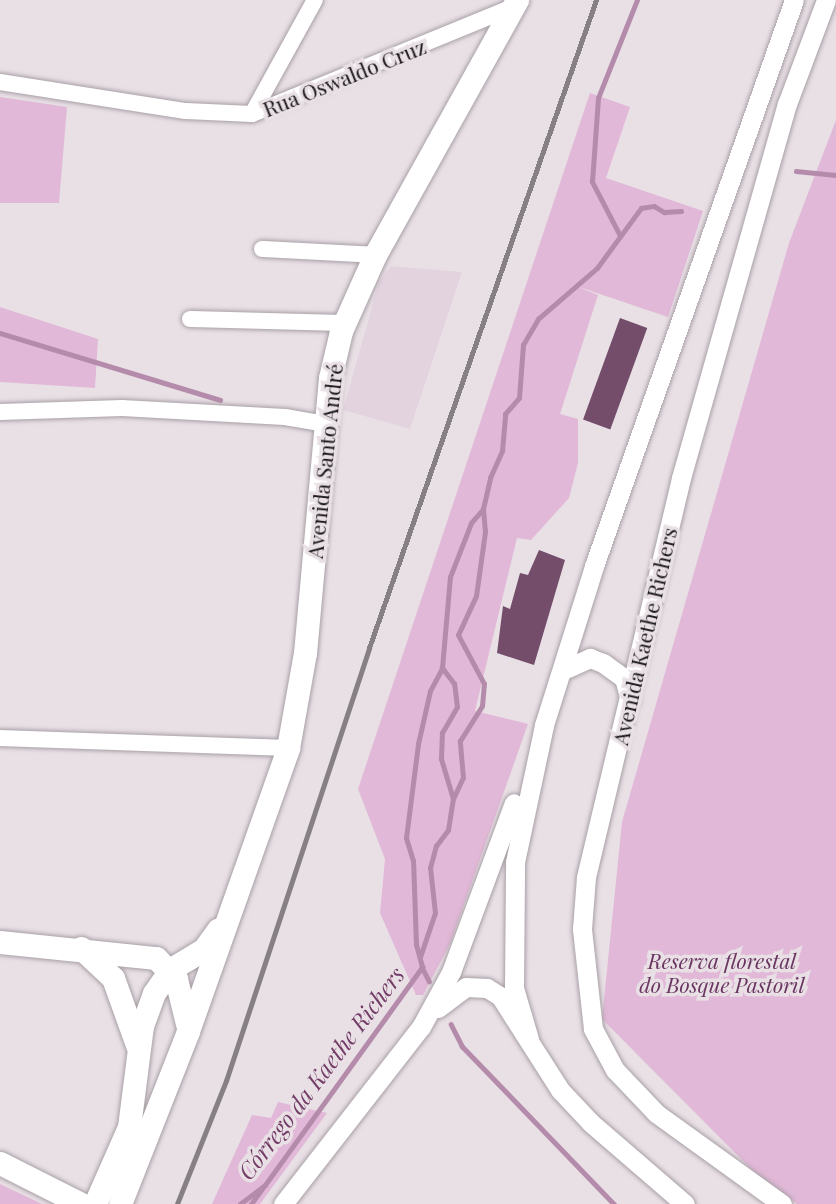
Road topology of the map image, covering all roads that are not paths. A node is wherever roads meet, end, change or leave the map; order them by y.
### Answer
1 (315, 0) edge
2 (794, 0) edge
3 (826, 0) edge
4 (516, 3) edge
5 (0, 82) edge
6 (252, 114) junction
7 (262, 249) dead end
8 (375, 255) junction
9 (190, 319) dead end
10 (344, 323) junction
11 (0, 412) edge
12 (326, 424) junction
13 (563, 670) junction
14 (630, 700) junction
15 (544, 725) junction
16 (0, 738) edge
17 (288, 748) junction
18 (229, 912) junction
19 (0, 943) edge
20 (81, 948) junction
21 (171, 969) junction
22 (147, 1010) junction
23 (421, 1027) junction
24 (188, 1031) junction
25 (529, 1039) junction
26 (139, 1051) junction
27 (2, 1164) edge
28 (81, 1204) edge
29 (95, 1204) edge
30 (121, 1204) edge
31 (283, 1204) edge
32 (685, 1204) edge
33 (782, 1204) edge

1 - 6 street
2 - 13 main road
3 - 14 main road, Avenida Kaethe Richers
4 - 6 street, Rua Oswaldo Cruz
4 - 8 highway, Avenida Santo André
5 - 6 street, Rua Oswaldo Cruz
7 - 8 street
8 - 10 highway, Avenida Santo André
9 - 10 street
10 - 12 highway, Avenida Santo André
11 - 12 street
12 - 17 highway, Avenida Santo André
13 - 14 main road
13 - 15 main road
14 - 33 main road, Avenida Kaethe Richers
15 - 23 main road
15 - 25 main road
16 - 17 street
17 - 18 highway, Avenida Santo André
18 - 21 highway, Avenida Santo André
18 - 24 highway, Avenida Santo André
19 - 20 highway
20 - 21 highway
20 - 26 highway
21 - 22 highway
21 - 24 highway
22 - 24 highway
22 - 26 highway
23 - 25 main road
23 - 31 main road
24 - 30 highway, Avenida Santo André
25 - 32 main road
26 - 29 highway
27 - 28 highway

